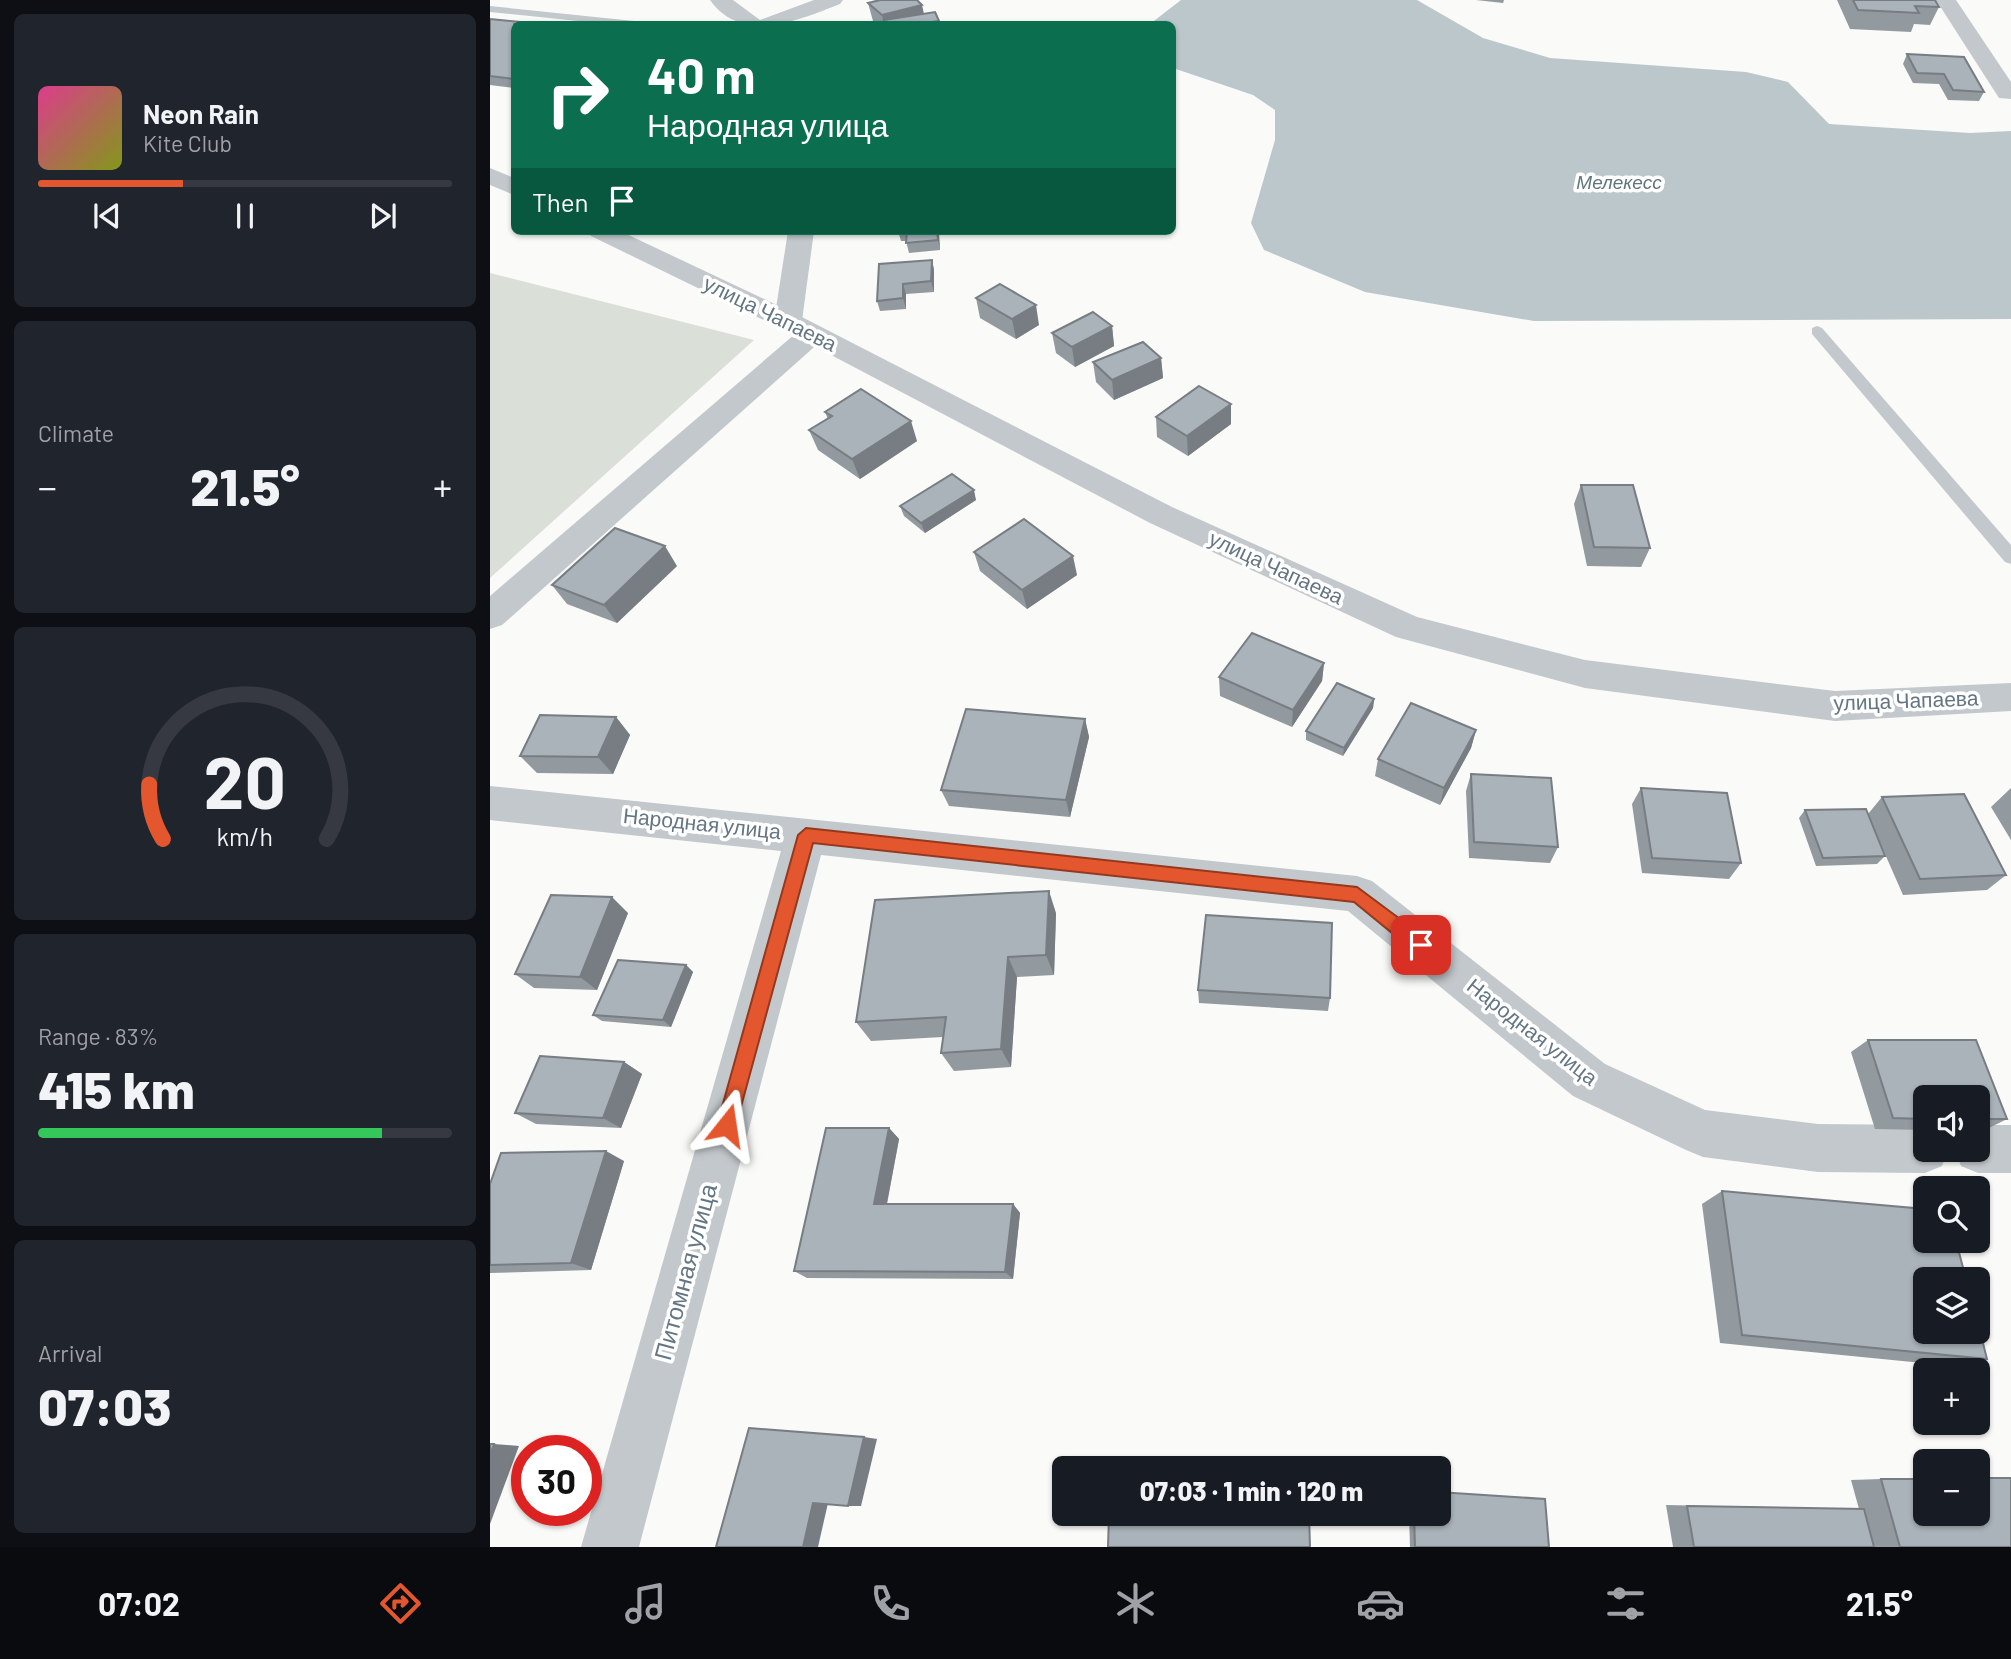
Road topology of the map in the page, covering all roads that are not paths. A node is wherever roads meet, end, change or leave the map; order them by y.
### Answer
1 (720, 0) edge
2 (833, 0) edge
3 (1946, 0) edge
4 (490, 9) edge
5 (605, 21) edge
6 (749, 21) edge
7 (776, 21) edge
8 (2007, 93) dead end
9 (490, 175) edge
10 (511, 186) edge
11 (608, 235) edge
12 (801, 235) edge
13 (800, 328) junction
14 (1817, 331) dead end
15 (2011, 557) edge
16 (490, 615) edge
17 (2011, 697) edge
18 (490, 803) edge
19 (806, 835) junction
20 (1913, 1149) edge
21 (1990, 1149) edge
22 (2011, 1149) edge
23 (610, 1547) edge

1 - 6 street
2 - 7 street
3 - 8 street
4 - 5 lane
9 - 10 street
11 - 13 street, улица Чапаева
12 - 13 street
13 - 16 street
13 - 17 street, улица Чапаева
14 - 15 lane
18 - 19 street, Народная улица
19 - 20 street, Народная улица
19 - 23 street, Питомная улица
21 - 22 street

